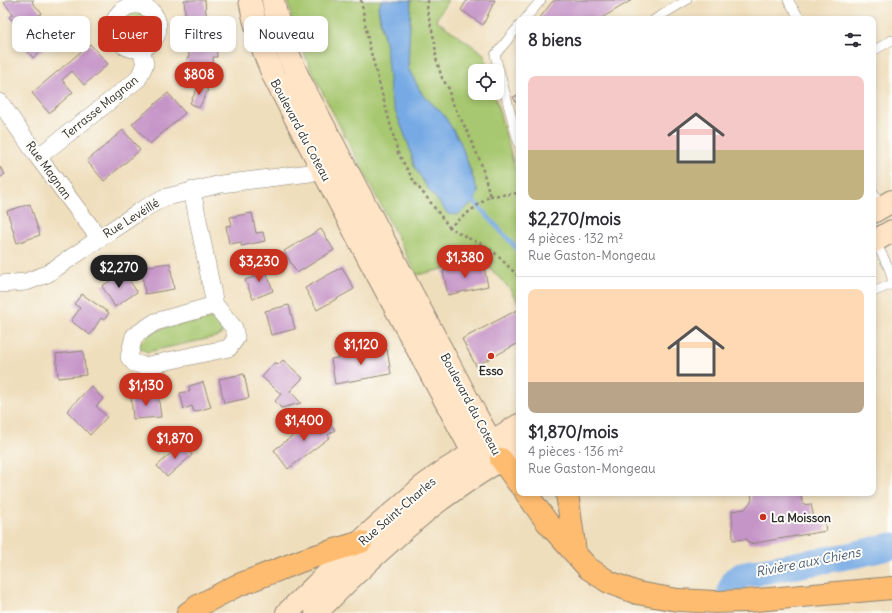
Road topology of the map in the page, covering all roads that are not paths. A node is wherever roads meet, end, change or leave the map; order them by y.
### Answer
1 (250, 0) edge
2 (273, 0) edge
3 (541, 0) edge
4 (687, 0) edge
5 (788, 0) edge
6 (528, 16) edge
7 (660, 16) edge
8 (798, 16) edge
9 (516, 30) edge
10 (892, 40) edge
11 (876, 49) edge
12 (141, 52) edge
13 (0, 102) edge
14 (516, 134) edge
15 (38, 157) junction
16 (341, 159) junction
17 (322, 169) junction
18 (192, 190) junction
19 (99, 238) junction
20 (878, 238) edge
21 (892, 279) edge
22 (0, 284) edge
23 (892, 284) edge
24 (876, 291) edge
25 (215, 305) junction
26 (425, 339) junction
27 (516, 428) edge
28 (496, 450) edge
29 (516, 480) edge
30 (528, 496) edge
31 (567, 496) edge
32 (401, 519) junction
33 (361, 542) junction
34 (575, 552) junction
35 (892, 588) edge
36 (188, 613) edge
37 (287, 613) edge
38 (316, 613) edge

1 - 17 street, Boulevard du Coteau
2 - 16 street, Boulevard du Coteau
3 - 6 lane
4 - 7 lane
5 - 8 lane
9 - 14 lane
10 - 11 lane
12 - 15 street, Terrasse Magnan
13 - 15 street, Rue Magnan
15 - 19 street, Rue Magnan
16 - 17 street, Rue Levéillé
16 - 26 street, Boulevard du Coteau
17 - 18 street, Rue Levéillé
17 - 26 street, Boulevard du Coteau
18 - 19 street, Rue Levéillé
18 - 25 street
19 - 22 street, Rue Levéillé
20 - 21 lane
23 - 24 lane
25 - 25 street
26 - 28 street, Boulevard du Coteau
27 - 28 street, Rue Saint-Charles
28 - 29 highway
28 - 32 street, Rue Saint-Charles
28 - 32 street, Rue Saint-Charles
30 - 34 highway
31 - 34 highway
32 - 33 street, Rue Saint-Charles
32 - 38 street, Rue Saint-Charles
33 - 36 highway
33 - 37 street, Rue Saint-Charles
34 - 35 highway

